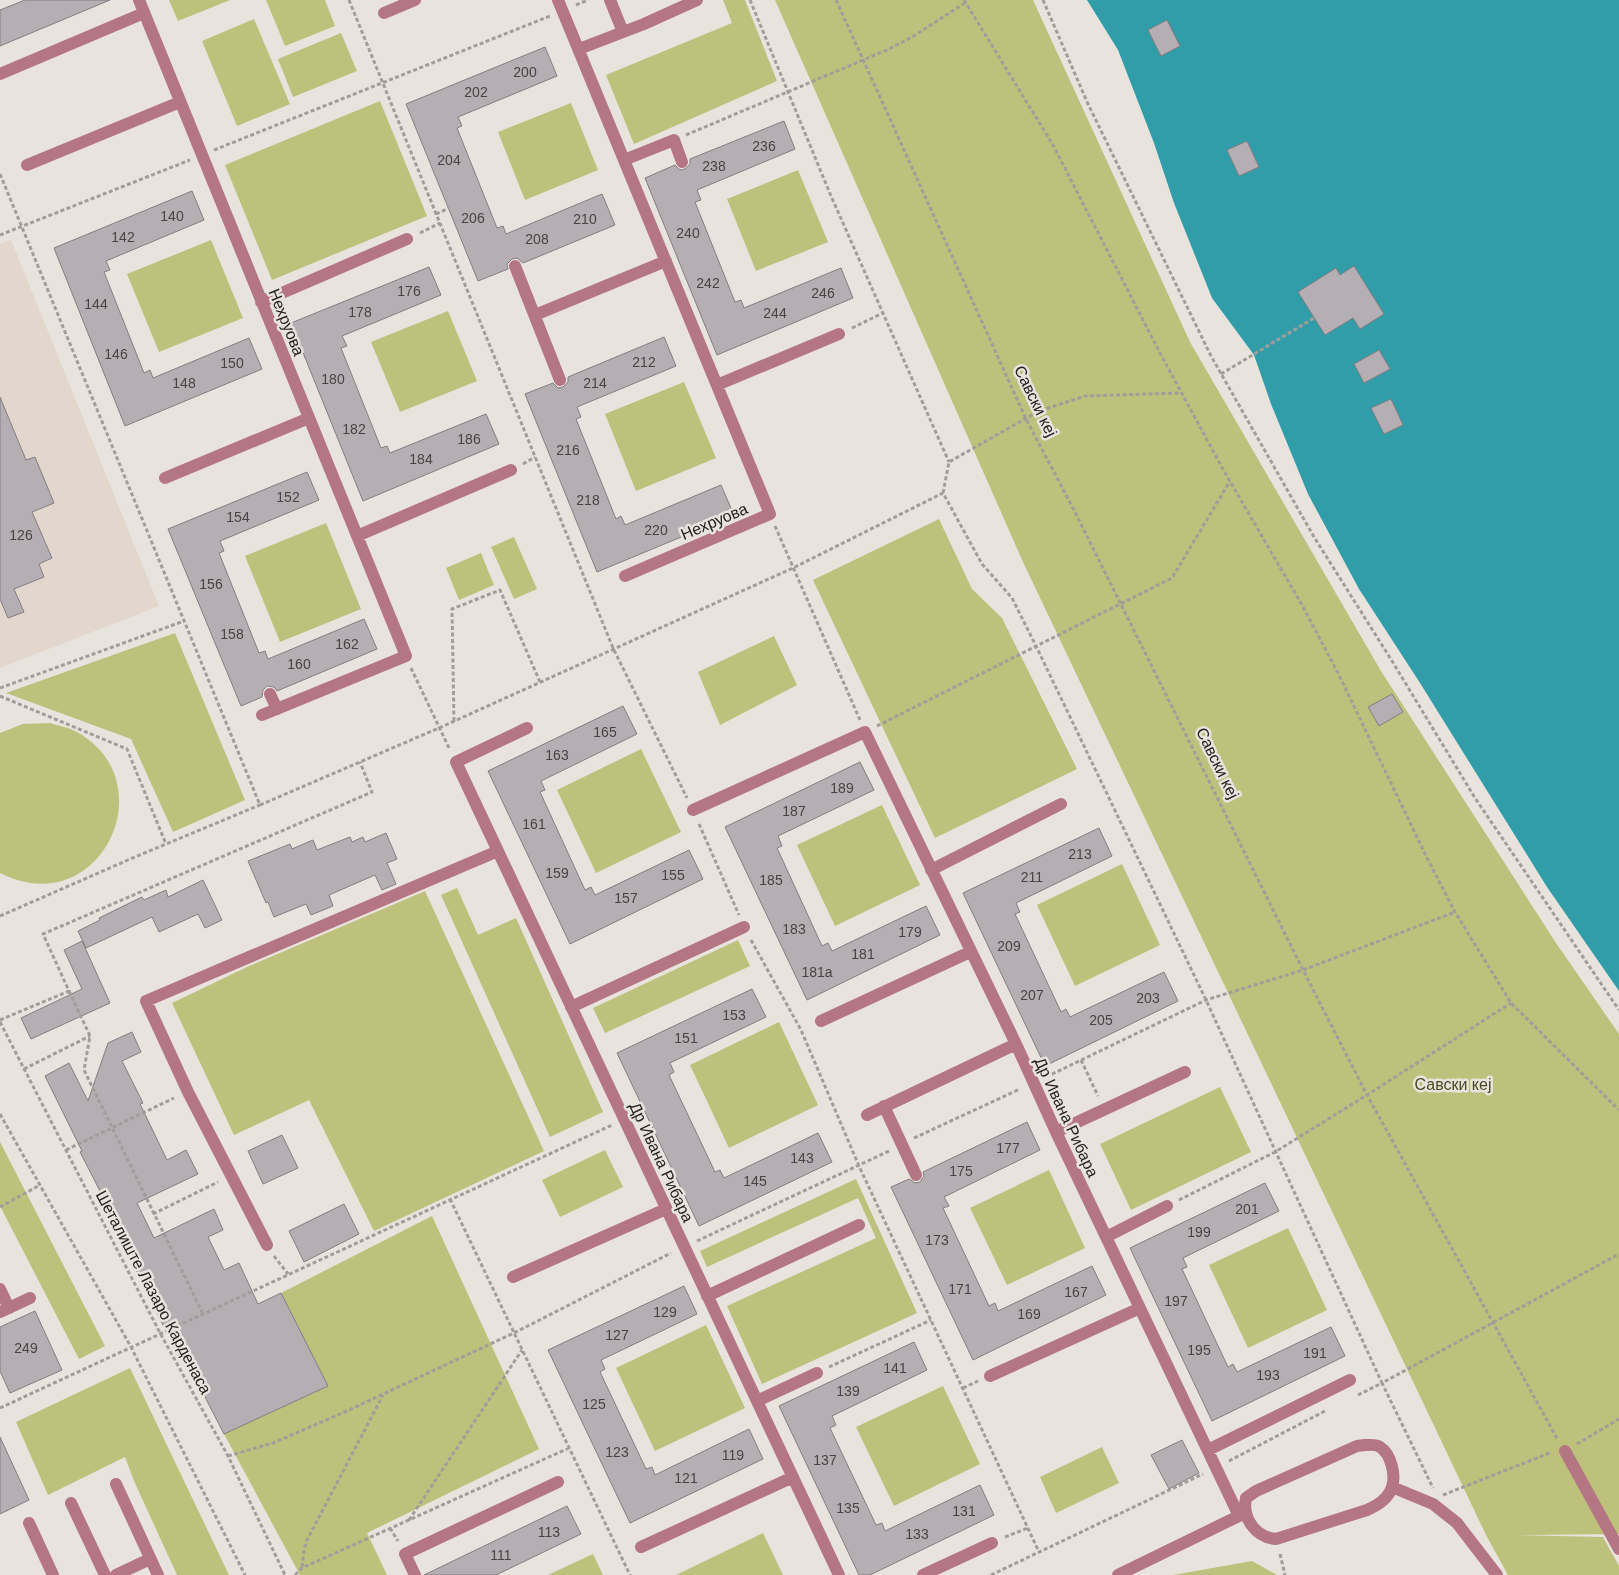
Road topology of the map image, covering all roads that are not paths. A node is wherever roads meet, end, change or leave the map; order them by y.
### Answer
1 (139, 0) edge
2 (415, 0) edge
3 (610, 0) edge
4 (697, 0) edge
5 (561, 5) edge
6 (144, 13) junction
7 (384, 13) dead end
8 (623, 32) junction
9 (579, 49) junction
10 (0, 74) edge
11 (180, 102) junction
12 (624, 160) junction
13 (682, 162) dead end
14 (27, 166) dead end
15 (407, 239) road end
16 (666, 261) junction
17 (515, 266) dead end
18 (261, 302) junction
19 (535, 315) junction
20 (839, 334) road end
21 (560, 380) dead end
22 (717, 385) junction
23 (309, 418) junction
24 (510, 470) dead end
25 (165, 478) dead end
26 (357, 536) junction
27 (625, 576) dead end
28 (270, 694) dead end
29 (277, 709) junction
30 (262, 715) dead end
31 (527, 728) dead end
32 (1061, 804) dead end
33 (693, 810) road end
34 (498, 851) junction
35 (931, 870) junction
36 (744, 926) road end
37 (970, 952) junction
38 (571, 1007) junction
39 (821, 1021) dead end
40 (1016, 1044) junction
41 (1185, 1072) dead end
42 (884, 1106) junction
43 (867, 1115) dead end
44 (1056, 1132) junction
45 (916, 1175) dead end
46 (1167, 1206) road end
47 (666, 1210) junction
48 (859, 1225) dead end
49 (1106, 1237) junction
50 (267, 1245) road end
51 (513, 1277) dead end
52 (0, 1289) edge
53 (707, 1296) junction
54 (30, 1298) dead end
55 (1140, 1308) junction
56 (5, 1310) edge
57 (817, 1372) road end
58 (990, 1376) dead end
59 (1350, 1380) dead end
60 (757, 1401) junction
61 (1208, 1450) junction
62 (1565, 1451) road end
63 (793, 1477) junction
64 (558, 1482) dead end
65 (116, 1484) dead end
66 (1392, 1487) junction
67 (71, 1503) dead end
68 (1242, 1514) junction
69 (29, 1523) dead end
70 (992, 1543) road end
71 (641, 1547) dead end
72 (1619, 1549) edge
73 (150, 1559) junction
74 (53, 1575) edge
75 (105, 1575) edge
76 (116, 1575) edge
77 (158, 1575) edge
78 (415, 1575) edge
79 (839, 1575) edge
80 (923, 1575) edge
81 (1118, 1575) edge
82 (1497, 1575) edge

1 - 6 street, Нехруова
2 - 7 street
3 - 8 street
4 - 8 street
5 - 9 street, Нехруова
6 - 10 street
6 - 11 street, Нехруова
8 - 9 street
9 - 12 street, Нехруова
11 - 14 street
11 - 18 street, Нехруова
12 - 13 street
12 - 16 street, Нехруова
15 - 18 street
16 - 19 street
16 - 22 street, Нехруова
17 - 19 street
18 - 23 street, Нехруова
19 - 21 street
20 - 22 street
22 - 27 street, Нехруова
23 - 25 street
23 - 26 street, Нехруова
24 - 26 street
26 - 29 street, Нехруова
28 - 29 street
29 - 30 street
31 - 34 street, Др Ивана Рибара
32 - 35 street
33 - 35 street, Др Ивана Рибара
34 - 38 street, Др Ивана Рибара
34 - 50 street
35 - 37 street, Др Ивана Рибара
36 - 38 street
37 - 39 street
37 - 40 street, Др Ивана Рибара
38 - 47 street, Др Ивана Рибара
40 - 42 street
40 - 44 street, Др Ивана Рибара
41 - 44 street
42 - 43 street
42 - 45 street
44 - 49 street, Др Ивана Рибара
46 - 49 street
47 - 51 street
47 - 53 street, Др Ивана Рибара
48 - 53 street
49 - 55 street, Др Ивана Рибара
52 - 56 street
53 - 60 street, Др Ивана Рибара
54 - 56 street
55 - 58 street
55 - 61 street, Др Ивана Рибара
57 - 60 street
59 - 61 street
60 - 63 street, Др Ивана Рибара
61 - 68 street, Др Ивана Рибара
62 - 72 street
63 - 71 street
63 - 79 street, Др Ивана Рибара
64 - 78 street
65 - 73 street
66 - 68 street, Др Ивана Рибара
66 - 68 street
66 - 82 street
67 - 75 street
68 - 81 street
69 - 74 street
70 - 80 street
73 - 76 street
73 - 77 street

